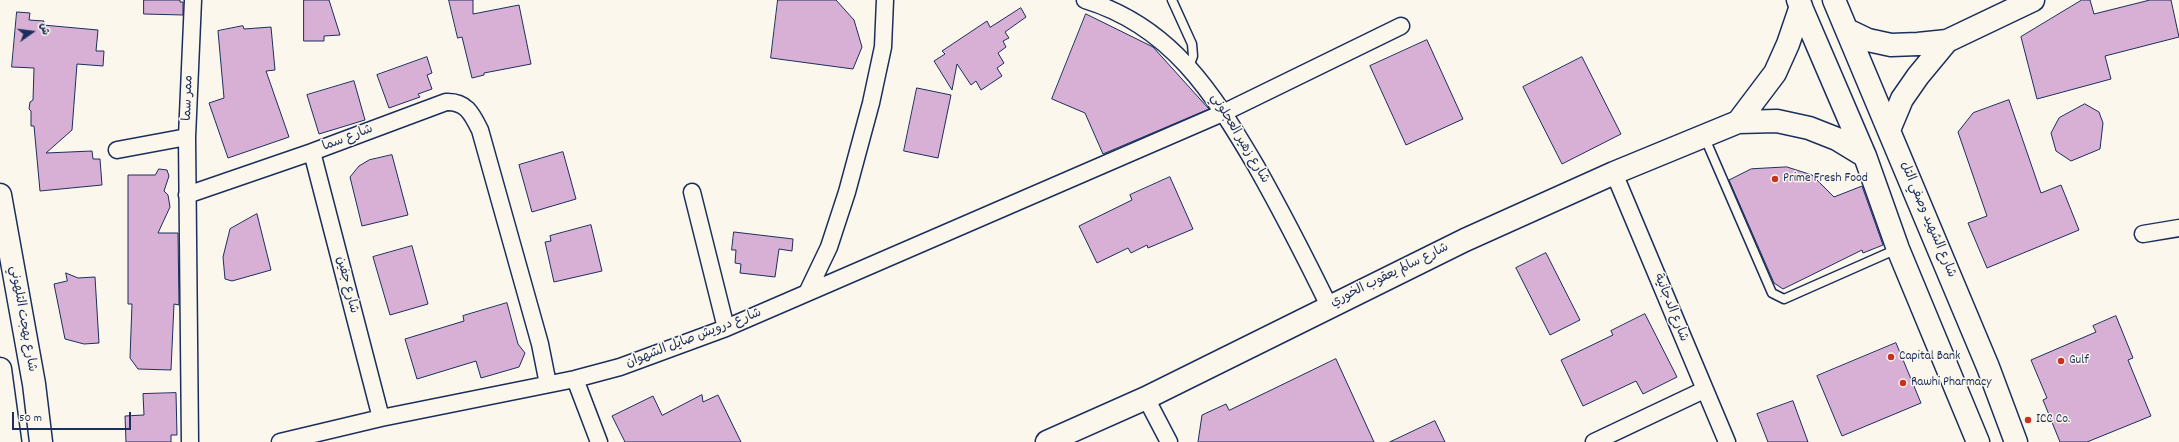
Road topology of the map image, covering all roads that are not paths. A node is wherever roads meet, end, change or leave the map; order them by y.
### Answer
1 (193, 0) edge
2 (885, 0) edge
3 (1172, 0) edge
4 (1834, 0) edge
5 (2033, 0) edge
6 (1093, 1) edge
7 (1800, 3) edge
8 (1401, 26) dead end
9 (1847, 30) junction
10 (1947, 41) junction
11 (1189, 67) junction
12 (1225, 112) junction
13 (1738, 122) junction
14 (1889, 130) junction
15 (1704, 135) junction
16 (187, 137) junction
17 (117, 150) dead end
18 (312, 152) junction
19 (1865, 156) junction
20 (1614, 173) junction
21 (692, 192) dead end
22 (187, 195) junction
23 (0, 196) edge
24 (2179, 228) edge
25 (2143, 234) dead end
26 (1898, 249) junction
27 (806, 293) junction
28 (1329, 306) junction
29 (726, 328) junction
30 (0, 369) edge
31 (575, 379) junction
32 (548, 384) junction
33 (1704, 390) junction
34 (1146, 398) junction
35 (380, 418) junction
36 (10, 442) edge
37 (41, 442) edge
38 (190, 442) edge
39 (280, 442) edge
40 (599, 442) edge
41 (1047, 442) edge
42 (1169, 442) edge
43 (1594, 442) edge
44 (1727, 442) edge
45 (1978, 442) edge
46 (2016, 442) edge

1 - 16 street, ممر سما
2 - 27 street
3 - 11 lane
4 - 9 street, شارع الشهيد وصفي التل
5 - 10 street
6 - 11 street, شارع زهير العجلوني
7 - 13 street
7 - 19 street
8 - 12 street, شارع درويش صايل الشهوان
9 - 10 street
9 - 14 street, شارع الشهيد وصفي التل
10 - 14 street
11 - 12 street, شارع زهير العجلوني
12 - 27 street, شارع درويش صايل الشهوان
12 - 28 street, شارع زهير العجلوني
13 - 15 street, شارع سالم يعقوب الخوري
13 - 19 street, شارع سالم يعقوب الخوري
14 - 46 street, شارع الشهيد وصفي التل
15 - 20 street, شارع سالم يعقوب الخوري
15 - 26 lane
16 - 17 street
16 - 22 street, ممر سما
18 - 22 street, شارع سما
18 - 32 street, شارع سما
18 - 35 street, شارع جفين
19 - 26 street
20 - 28 street, شارع سالم يعقوب الخوري
20 - 33 street, شارع الدجانية
21 - 29 street
22 - 38 street
23 - 37 street, شارع بهجت التلهوني
24 - 25 street
26 - 45 street
27 - 29 street, شارع درويش صايل الشهوان
28 - 34 street, شارع سالم يعقوب الخوري
29 - 31 street, شارع درويش صايل الشهوان
30 - 36 street
31 - 32 street, شارع درويش صايل الشهوان
31 - 40 street
32 - 35 street, شارع درويش صايل الشهوان
33 - 43 street
33 - 44 street, شارع الدجانية
34 - 41 street, شارع سالم يعقوب الخوري
34 - 42 street
35 - 39 street, شارع درويش صايل الشهوان

